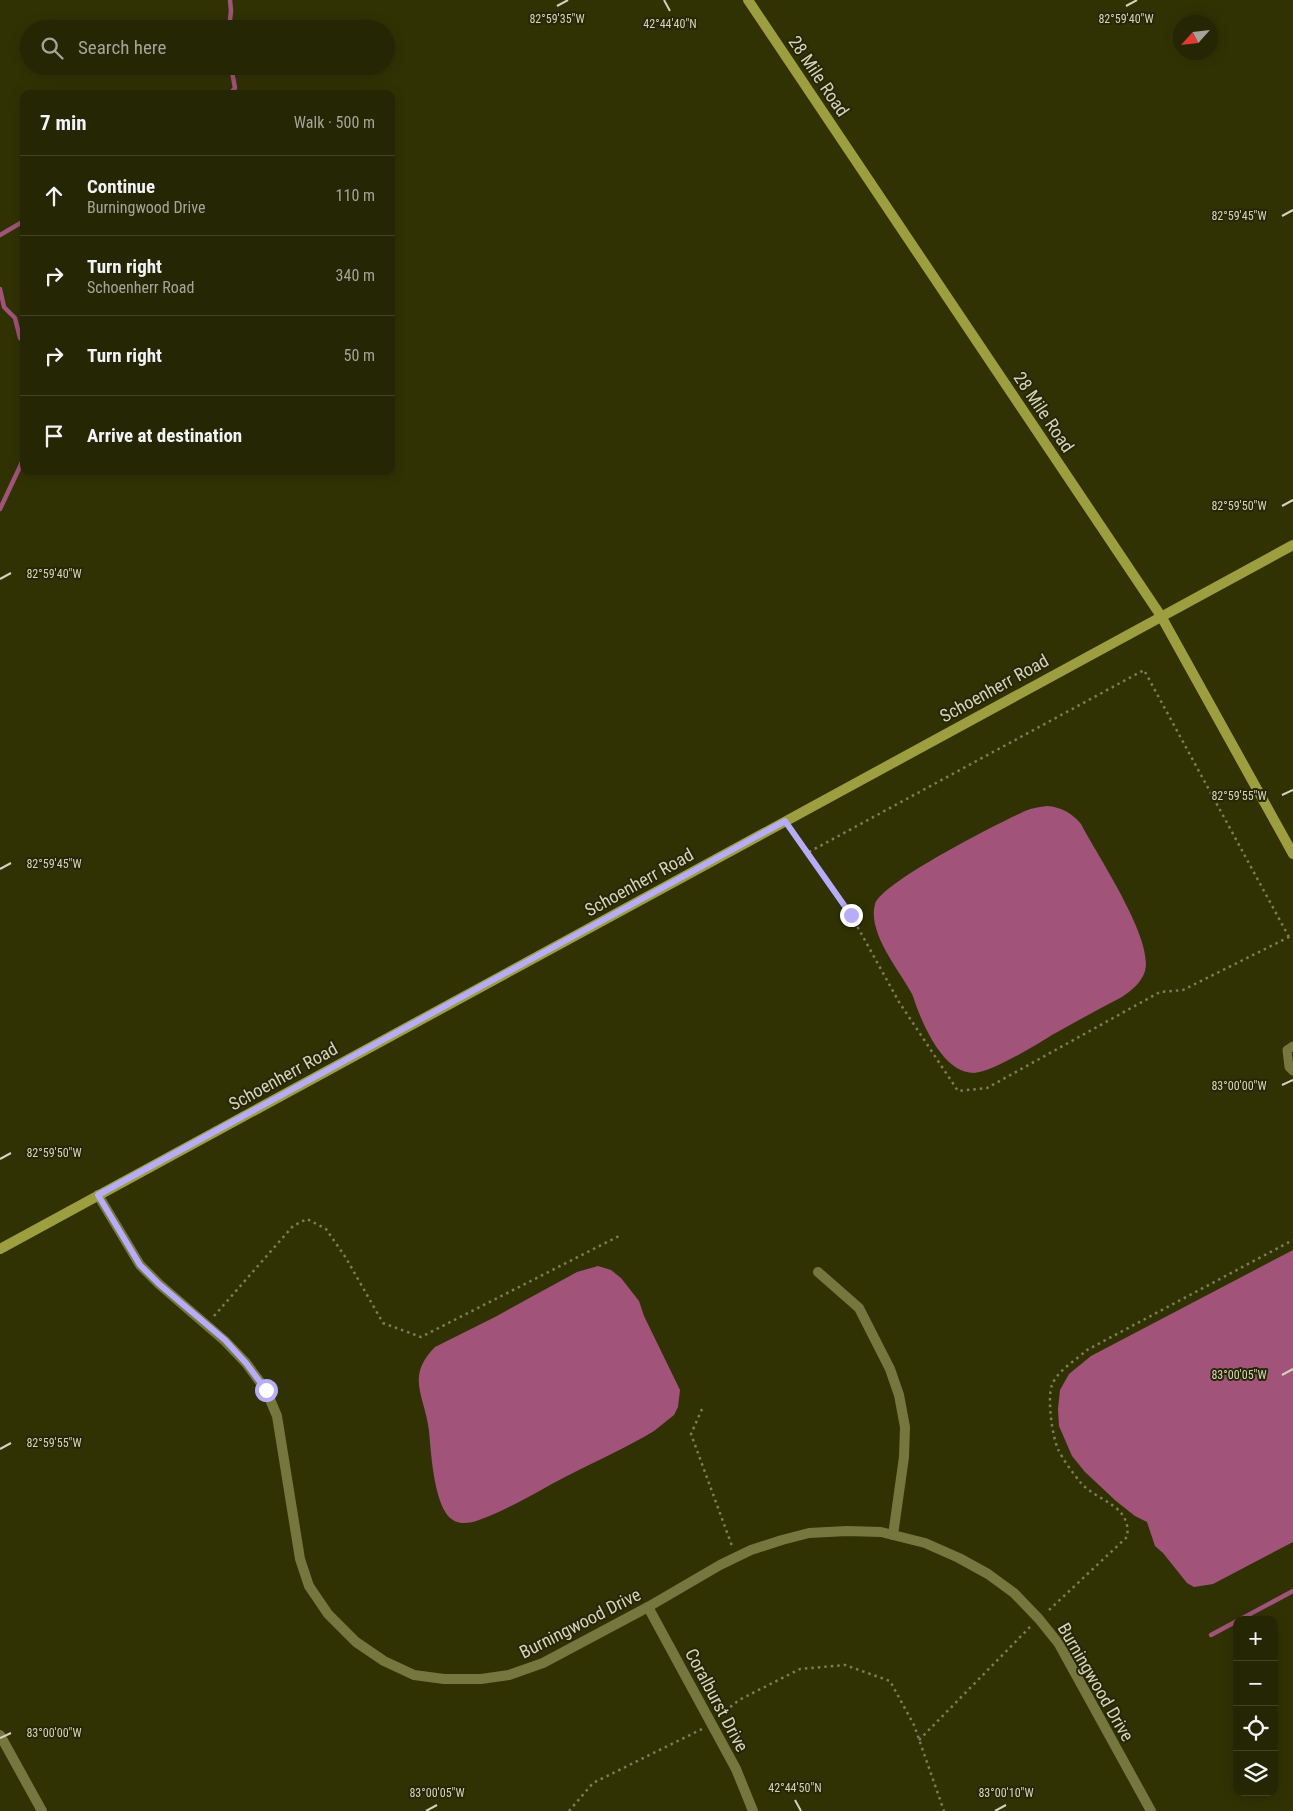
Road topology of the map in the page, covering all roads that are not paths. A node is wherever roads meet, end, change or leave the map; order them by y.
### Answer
1 (748, 0) edge
2 (1293, 545) edge
3 (1162, 616) junction
4 (1293, 854) edge
5 (1293, 1046) edge
6 (1293, 1071) edge
7 (98, 1195) junction
8 (0, 1248) edge
9 (818, 1272) dead end
10 (893, 1535) junction
11 (648, 1607) junction
12 (0, 1735) edge
13 (42, 1811) edge
14 (752, 1811) edge
15 (1151, 1811) edge

1 - 3 street, 28 Mile Road
2 - 3 street, Schoenherr Road
3 - 4 street, 28 Mile Road
3 - 7 street, Schoenherr Road
5 - 6 lane
7 - 8 street, Schoenherr Road
7 - 11 street, Burningwood Drive
9 - 10 street
10 - 11 street, Burningwood Drive
10 - 15 street, Burningwood Drive
11 - 14 street, Coralburst Drive
12 - 13 street

